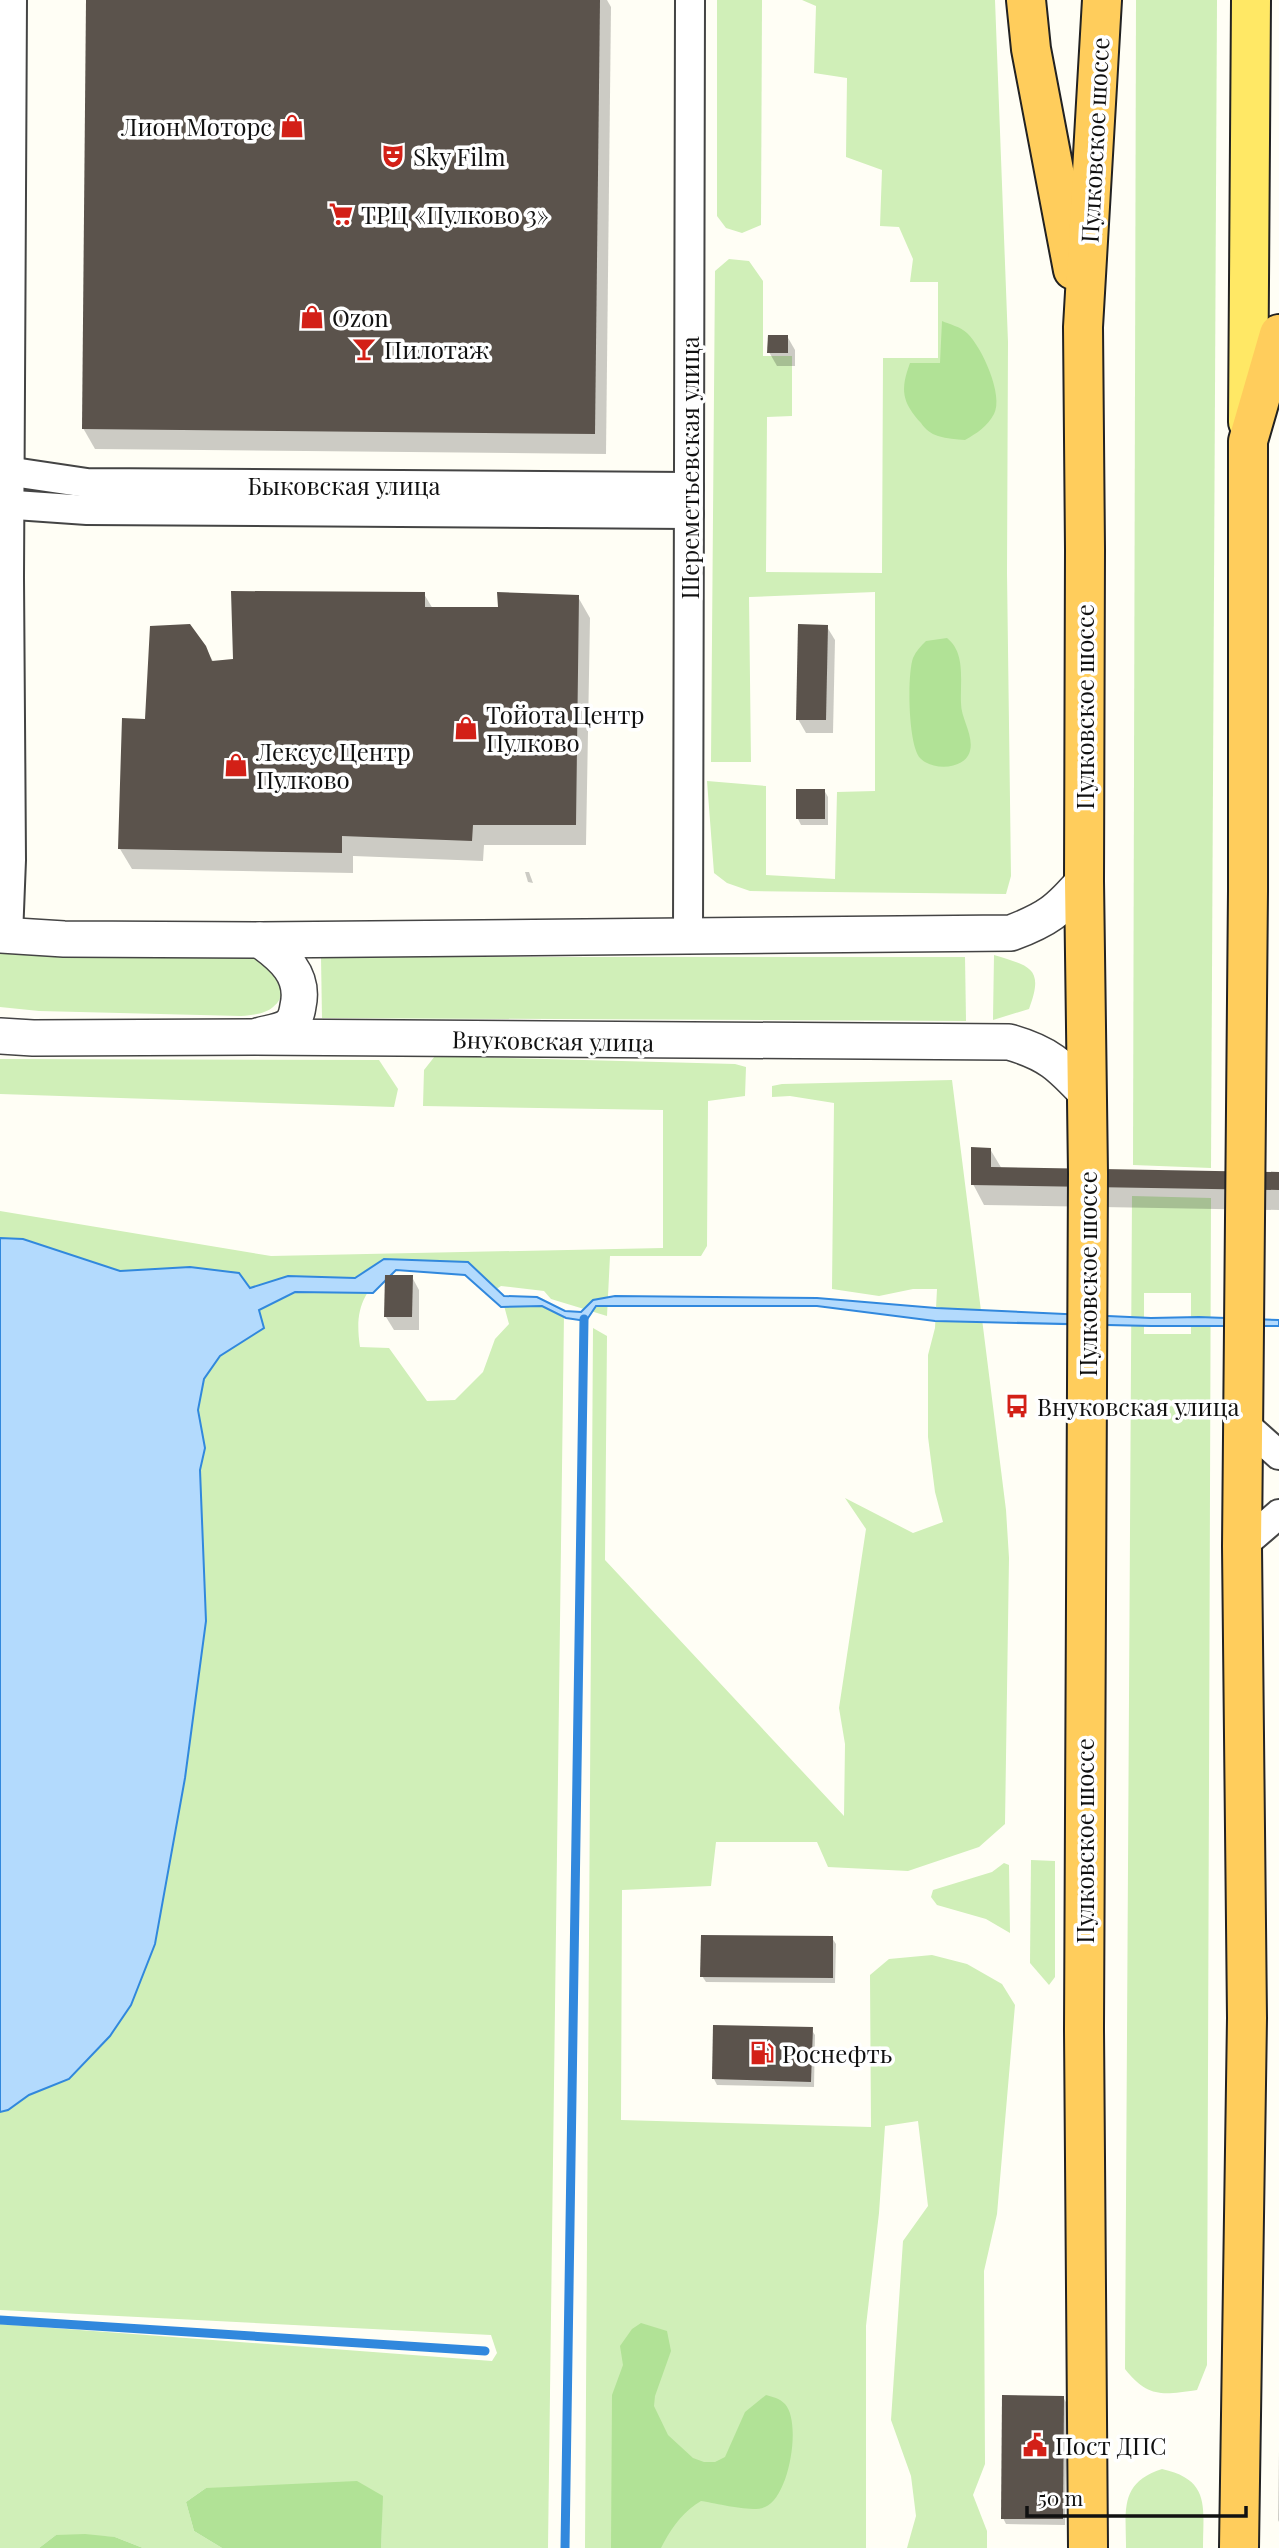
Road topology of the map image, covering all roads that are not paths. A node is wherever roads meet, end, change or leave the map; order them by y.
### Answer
1 (12, 0) edge
2 (690, 0) edge
3 (1026, 0) edge
4 (1102, 0) edge
5 (1251, 0) edge
6 (1083, 327) junction
7 (1279, 334) edge
8 (1248, 441) junction
9 (5, 471) edge
10 (689, 500) junction
11 (5, 505) edge
12 (1084, 881) junction
13 (4, 936) edge
14 (688, 937) junction
15 (260, 940) junction
16 (0, 1036) edge
17 (254, 1037) junction
18 (1087, 1094) junction
19 (1242, 1422) junction
20 (1279, 1455) edge
21 (1279, 1514) edge
22 (1242, 1546) junction
23 (1088, 2548) edge
24 (1239, 2548) edge

1 - 9 street
2 - 10 street, Шереметьевская улица
3 - 6 highway
4 - 6 highway, Пулковское шоссе
5 - 8 main road
6 - 12 highway, Пулковское шоссе
7 - 8 highway
8 - 19 highway
9 - 10 street, Быковская улица
9 - 11 street
10 - 11 street, Быковская улица
10 - 14 street, Шереметьевская улица
11 - 13 street
12 - 14 street
12 - 18 highway, Пулковское шоссе
13 - 15 street
14 - 15 street
15 - 17 street
16 - 17 street, Внуковская улица
17 - 18 street, Внуковская улица
18 - 23 highway, Пулковское шоссе
19 - 20 street
19 - 22 highway
21 - 22 street
22 - 24 highway

